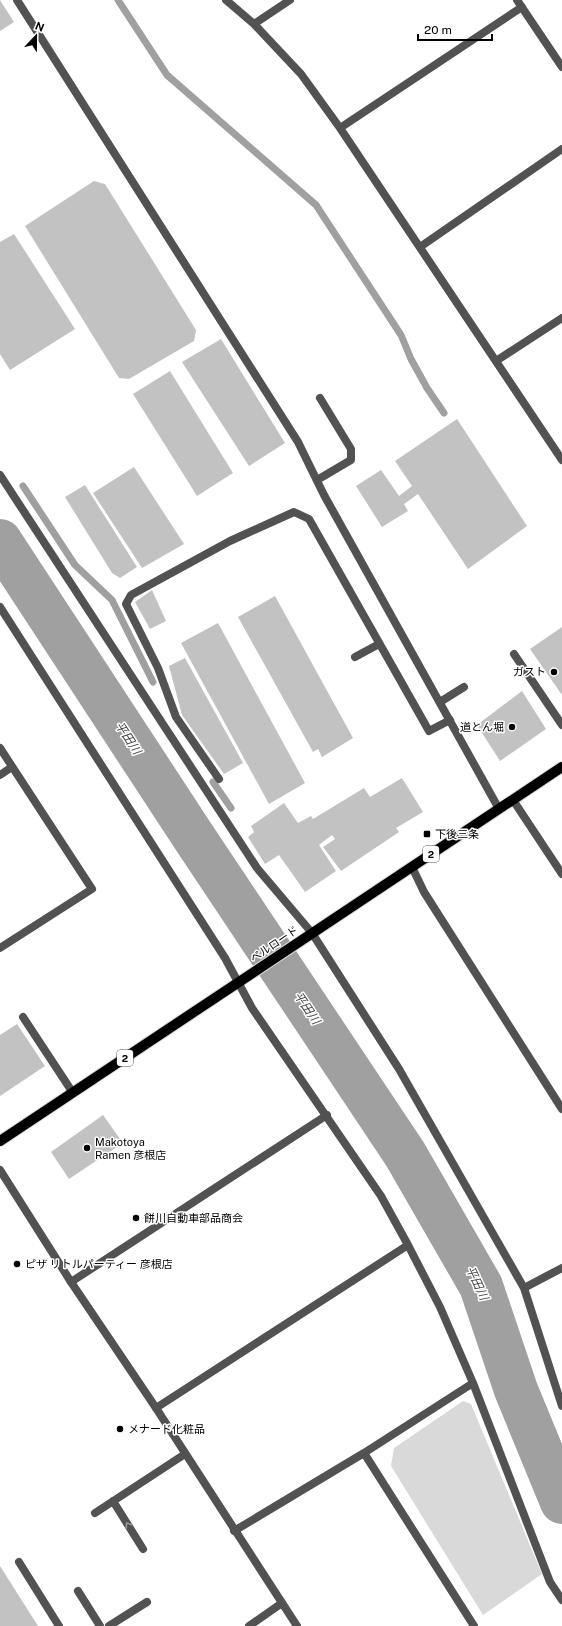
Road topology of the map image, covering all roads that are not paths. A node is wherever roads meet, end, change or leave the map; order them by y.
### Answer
1 (17, 0) edge
2 (226, 0) edge
3 (290, 0) edge
4 (516, 0) edge
5 (522, 7) junction
6 (254, 24) junction
7 (562, 67) edge
8 (340, 128) junction
9 (562, 149) edge
10 (420, 247) junction
11 (562, 318) edge
12 (496, 361) junction
13 (320, 398) dead end
14 (562, 460) edge
15 (0, 475) edge
16 (317, 480) junction
17 (0, 607) edge
18 (379, 644) junction
19 (514, 654) dead end
20 (355, 658) dead end
21 (464, 687) dead end
22 (440, 702) junction
23 (450, 720) junction
24 (562, 725) edge
25 (0, 748) edge
26 (12, 767) junction
27 (562, 767) edge
28 (0, 775) edge
29 (219, 779) dead end
30 (513, 800) junction
31 (499, 809) junction
32 (412, 867) junction
33 (562, 874) edge
34 (312, 933) junction
35 (0, 948) edge
36 (238, 982) junction
37 (23, 1017) dead end
38 (73, 1093) junction
39 (562, 1109) edge
40 (327, 1115) junction
41 (0, 1141) edge
42 (0, 1170) edge
43 (408, 1245) junction
44 (562, 1268) edge
45 (71, 1282) junction
46 (524, 1288) junction
47 (473, 1383) junction
48 (562, 1406) edge
49 (156, 1408) junction
50 (364, 1453) junction
51 (185, 1454) junction
52 (113, 1500) junction
53 (95, 1513) dead end
54 (234, 1531) junction
55 (143, 1548) dead end
56 (19, 1562) dead end
57 (78, 1591) dead end
58 (562, 1600) edge
59 (147, 1602) dead end
60 (282, 1603) junction
61 (59, 1626) edge
62 (100, 1626) edge
63 (109, 1626) edge
64 (249, 1626) edge
65 (297, 1626) edge
66 (474, 1626) edge

1 - 16 street
2 - 6 street
3 - 6 street
4 - 5 street
5 - 7 street
5 - 8 street
6 - 8 street
8 - 10 street
9 - 10 street
10 - 12 street
11 - 12 street
12 - 14 street
13 - 16 street
15 - 34 street
16 - 22 street
17 - 36 street
18 - 20 street
18 - 23 street
18 - 29 street
19 - 24 street
21 - 22 street
22 - 23 street
23 - 31 street
25 - 26 street
26 - 28 street
26 - 35 street
27 - 30 main road, ベルロード / 2
30 - 31 main road, ベルロード / 2
30 - 33 street
31 - 32 main road, ベルロード / 2
32 - 34 main road, ベルロード / 2
32 - 39 street
34 - 36 main road, ベルロード / 2
34 - 46 street
36 - 38 main road, ベルロード / 2
36 - 40 street
37 - 38 street
38 - 41 main road, ベルロード / 2
40 - 43 street
40 - 45 street
42 - 45 street
43 - 47 street
43 - 49 street
44 - 46 street
45 - 49 street
46 - 48 street
47 - 50 street
47 - 58 street
49 - 51 street
50 - 54 street
50 - 66 street
51 - 52 street
51 - 54 street
52 - 53 street
55 -> 52 street
54 - 60 street
56 - 61 street
57 - 62 street
59 - 63 street
60 - 64 street
60 - 65 street

